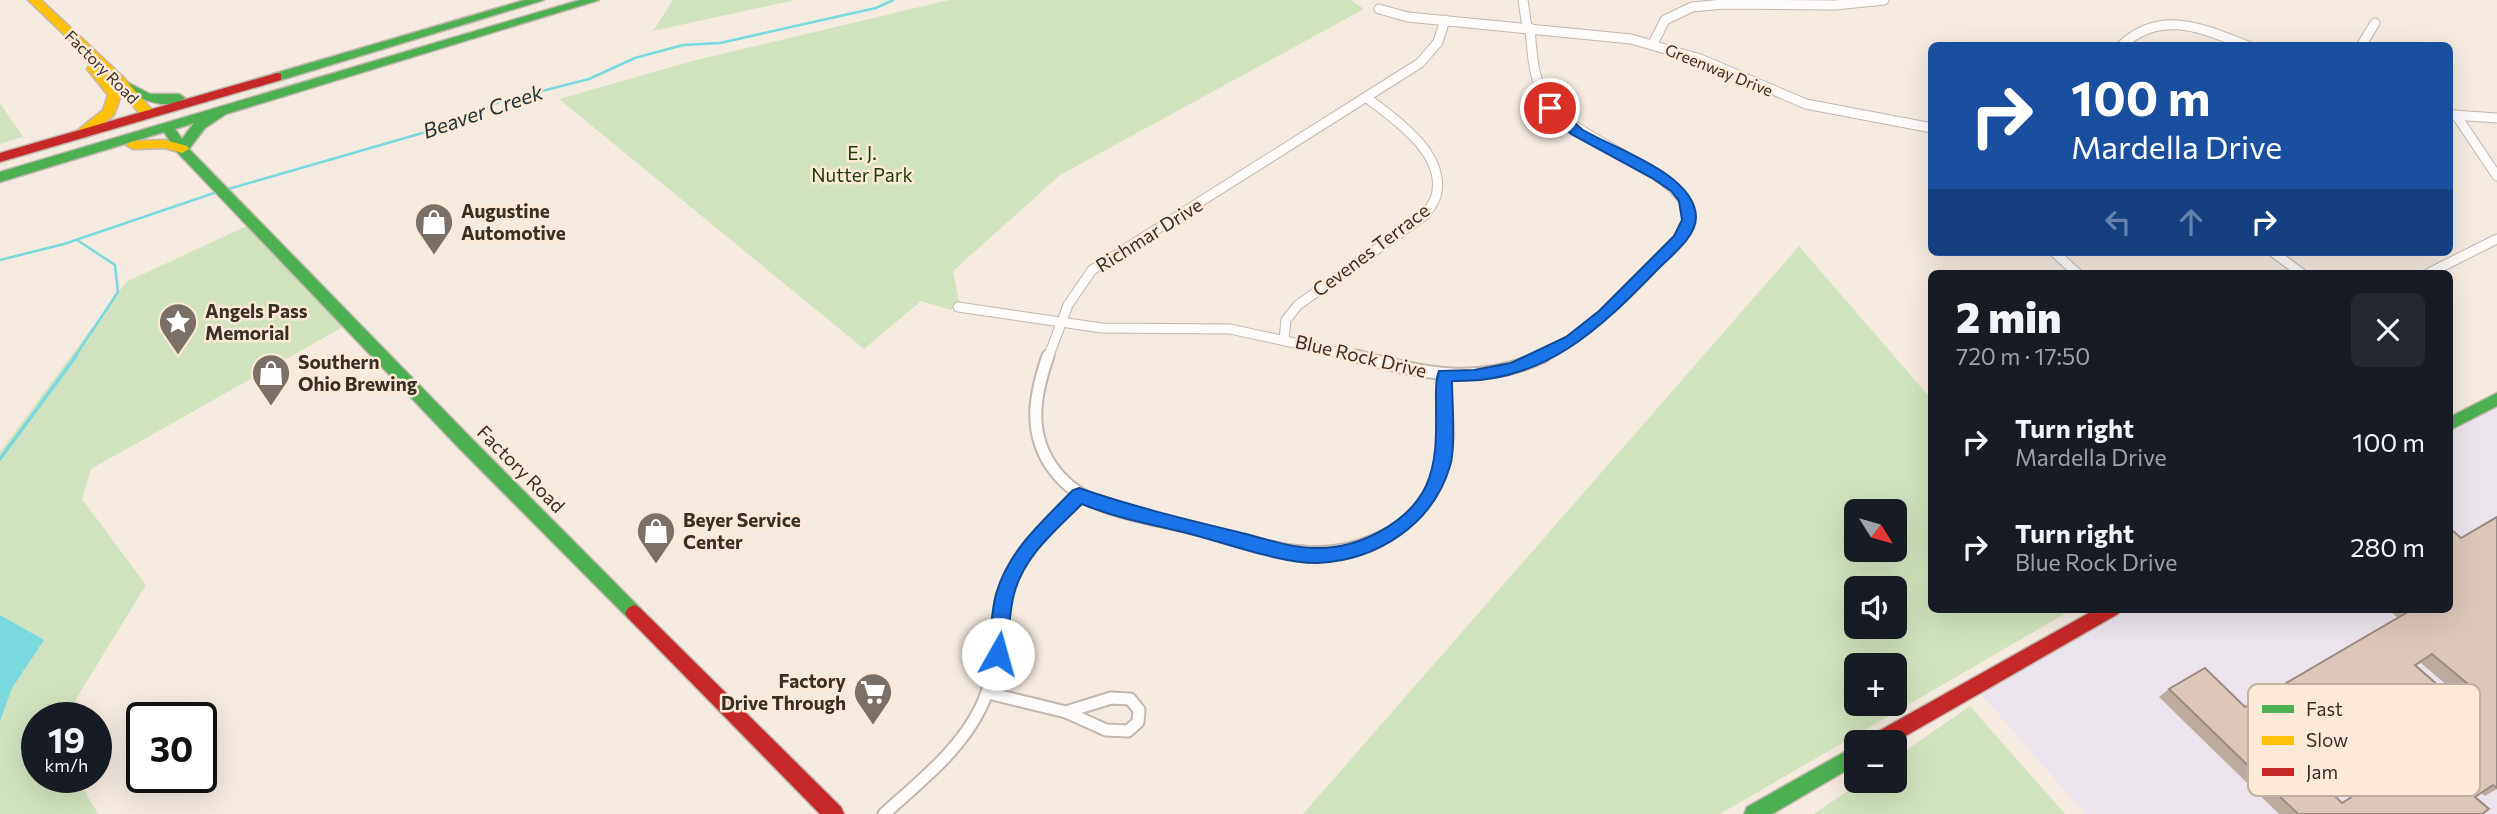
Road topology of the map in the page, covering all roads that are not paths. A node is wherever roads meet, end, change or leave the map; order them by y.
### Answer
1 (34, 0) edge
2 (538, 0) edge
3 (593, 0) edge
4 (1523, 0) edge
5 (1884, 0) edge
6 (510, 8) junction
7 (1379, 9) dead end
8 (489, 14) junction
9 (1445, 20) junction
10 (55, 21) junction
11 (2375, 23) dead end
12 (1528, 28) junction
13 (421, 33) junction
14 (2125, 42) edge
15 (2237, 42) edge
16 (2363, 42) edge
17 (1653, 44) junction
18 (349, 54) junction
19 (123, 84) junction
20 (1367, 98) junction
21 (231, 108) junction
22 (148, 114) junction
23 (2453, 115) edge
24 (2497, 118) edge
25 (167, 127) junction
26 (1928, 127) edge
27 (82, 134) junction
28 (183, 149) junction
29 (0, 160) edge
30 (25, 163) junction
31 (0, 175) edge
32 (2497, 176) edge
33 (0, 183) edge
34 (2497, 239) edge
35 (2058, 256) edge
36 (2278, 256) edge
37 (2074, 270) edge
38 (2297, 270) edge
39 (2435, 270) edge
40 (958, 307) dead end
41 (1060, 323) junction
42 (1284, 339) junction
43 (1445, 375) junction
44 (2497, 399) edge
45 (2453, 422) edge
46 (1079, 495) junction
47 (2105, 613) edge
48 (988, 693) junction
49 (1066, 712) junction
50 (1898, 730) edge
51 (1844, 762) edge
52 (834, 814) edge
53 (884, 814) edge
54 (1754, 814) edge

1 - 10 main road, Factory Road
2 - 6 main road
3 - 21 main road
4 - 12 street, Blue Rock Drive
5 - 17 street
6 - 8 main road
6 - 13 main road
6 - 21 main road
7 - 9 street, Greenway Drive
8 - 13 main road
8 - 25 main road
9 - 12 street, Greenway Drive
9 - 20 street, Richmar Drive
10 - 19 main road, Factory Road
10 - 27 main road, Factory Road
11 - 16 street
12 - 17 street, Greenway Drive
12 - 43 street, Blue Rock Drive
13 - 18 main road
14 - 15 street
17 - 26 street, Greenway Drive
18 - 19 main road
18 - 22 main road
19 - 22 main road, Factory Road
20 - 41 street, Richmar Drive
20 - 42 street, Cevenes Terrace
21 - 25 main road
21 - 28 main road
22 - 27 main road
22 - 30 main road
23 - 24 street
23 - 32 street
25 - 28 main road, Factory Road
25 - 30 main road
27 - 30 main road
28 - 30 main road
28 - 52 main road, Factory Road
29 - 30 main road
30 - 31 main road
30 - 33 main road
34 - 39 street
35 - 37 street
36 - 38 street
40 - 41 street, Blue Rock Drive
41 - 42 street, Blue Rock Drive
41 - 46 street, Richmar Drive
42 - 43 street, Blue Rock Drive
43 - 46 street
44 - 45 main road
46 - 48 street
47 - 50 main road
48 - 49 street
48 - 53 street
49 - 49 street
51 - 54 main road

